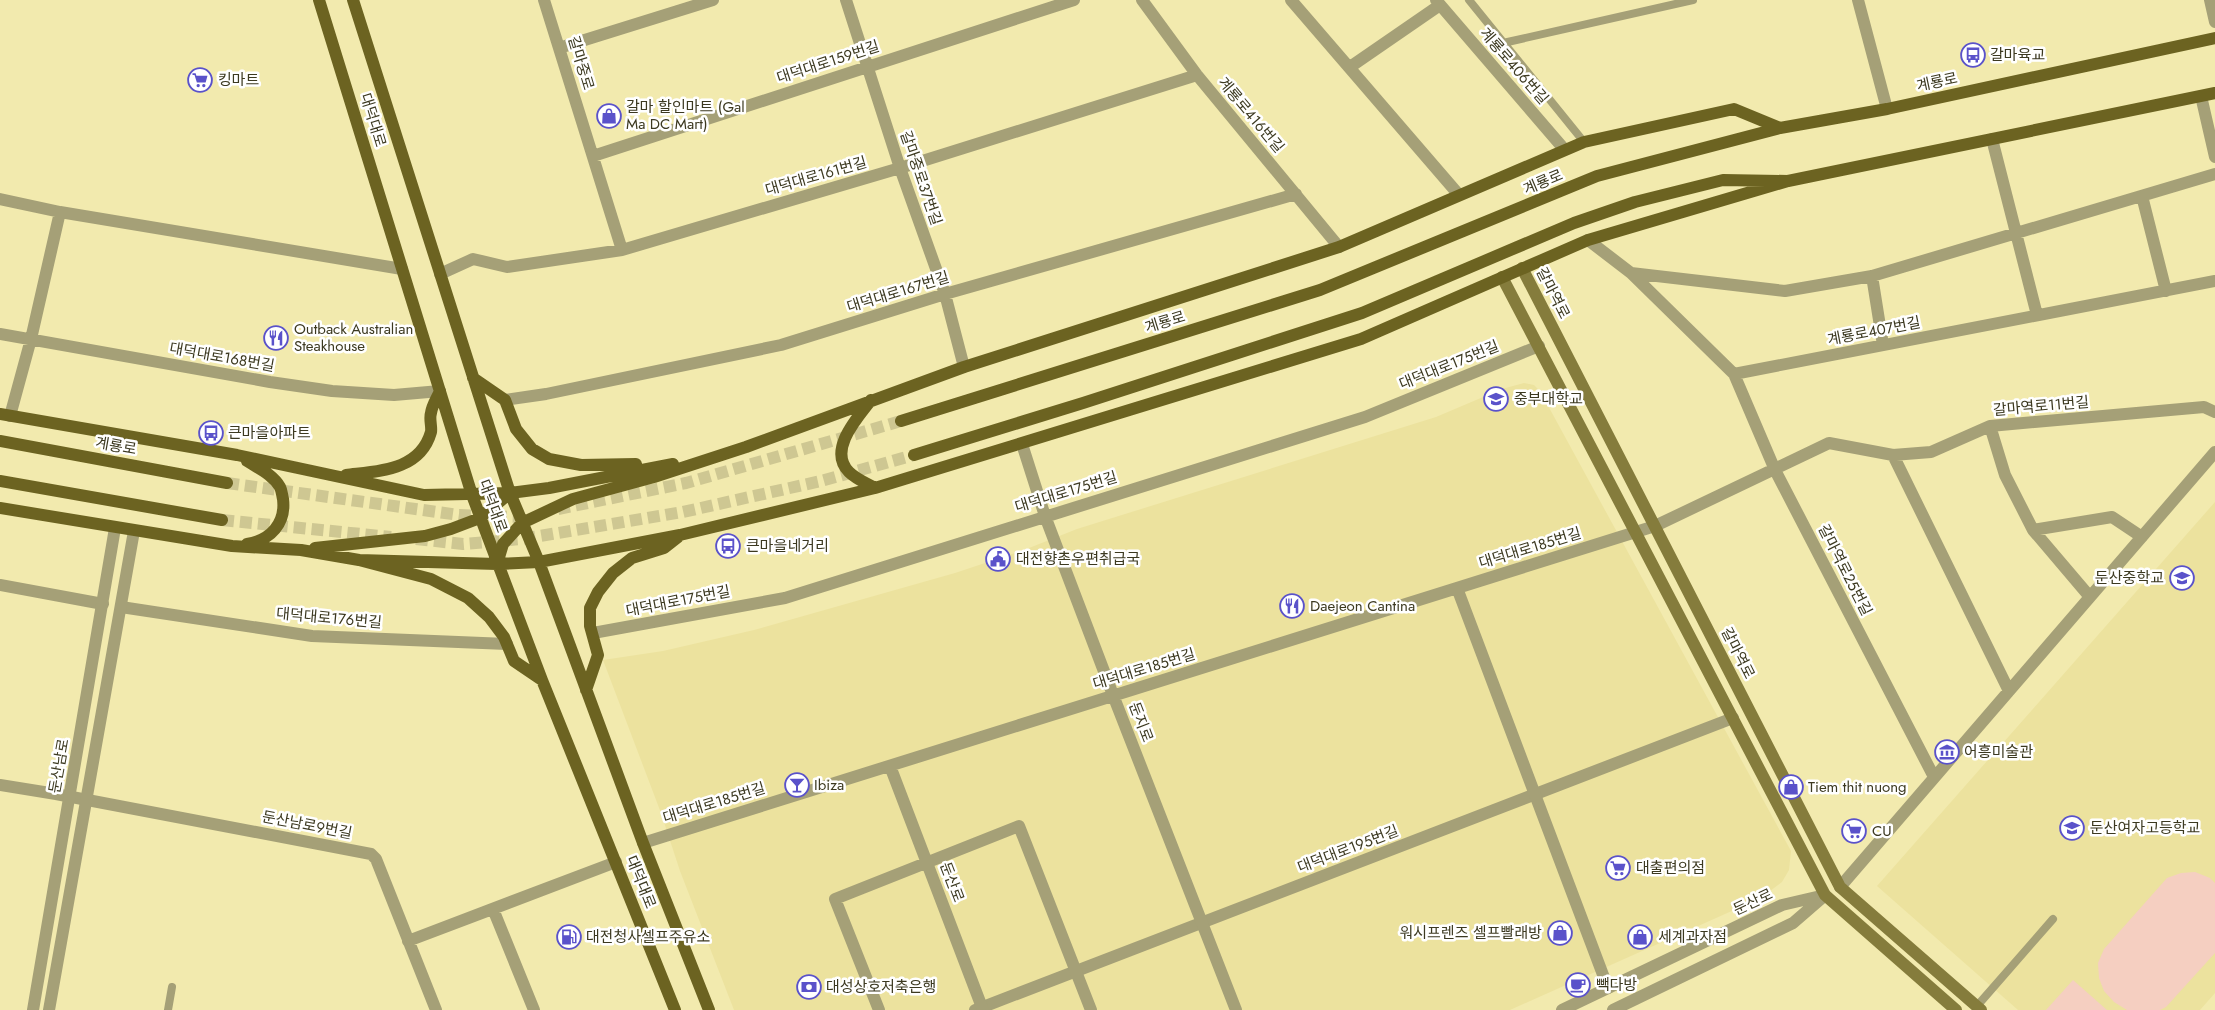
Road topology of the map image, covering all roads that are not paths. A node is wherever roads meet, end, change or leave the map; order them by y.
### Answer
1 (318, 0) edge
2 (353, 0) edge
3 (544, 0) edge
4 (713, 0) edge
5 (846, 0) edge
6 (1074, 0) edge
7 (1143, 0) edge
8 (1291, 0) edge
9 (1468, 0) edge
10 (1693, 0) edge
11 (1858, 0) edge
12 (2210, 0) edge
13 (1438, 2) edge
14 (2215, 22) edge
15 (2215, 38) edge
16 (1503, 43) junction
17 (559, 48) junction
18 (868, 67) junction
19 (1350, 67) junction
20 (1196, 74) junction
21 (2215, 93) edge
22 (2201, 96) junction
23 (1887, 109) junction
24 (1780, 128) junction
25 (1992, 139) junction
26 (1584, 142) junction
27 (1564, 149) junction
28 (593, 156) junction
29 (2215, 157) edge
30 (900, 168) junction
31 (2215, 174) edge
32 (1788, 181) junction
33 (1296, 194) junction
34 (1459, 195) junction
35 (2142, 196) junction
36 (0, 199) edge
37 (60, 212) junction
38 (2017, 231) junction
39 (1588, 240) junction
40 (1339, 247) junction
41 (622, 250) junction
42 (1522, 268) junction
43 (402, 270) junction
44 (1631, 273) junction
45 (440, 274) junction
46 (1872, 276) junction
47 (1502, 277) junction
48 (2215, 281) edge
49 (2166, 291) junction
50 (944, 294) junction
51 (2037, 315) junction
52 (0, 334) edge
53 (31, 339) junction
54 (1883, 345) junction
55 (1539, 346) junction
56 (964, 367) junction
57 (1734, 374) junction
58 (473, 378) junction
59 (440, 391) junction
60 (505, 400) junction
61 (871, 400) junction
62 (2215, 412) edge
63 (5, 415) edge
64 (901, 421) tunnel mouth
65 (1990, 426) junction
66 (0, 441) edge
67 (1022, 444) junction
68 (746, 447) junction
69 (2215, 452) edge
70 (237, 455) junction
71 (914, 455) tunnel mouth
72 (1893, 455) junction
73 (659, 467) junction
74 (1775, 470) junction
75 (332, 476) junction
76 (0, 481) edge
77 (227, 483) tunnel mouth
78 (875, 488) junction
79 (510, 493) junction
80 (472, 495) junction
81 (0, 508) edge
82 (1045, 516) junction
83 (480, 518) junction
84 (222, 520) tunnel mouth
85 (522, 523) junction
86 (1654, 526) junction
87 (115, 528) junction
88 (2033, 530) junction
89 (134, 532) junction
90 (1635, 532) junction
91 (680, 535) junction
92 (2142, 537) junction
93 (232, 546) junction
94 (300, 550) junction
95 (359, 560) junction
96 (539, 562) junction
97 (497, 564) junction
98 (0, 585) edge
99 (1457, 588) junction
100 (2090, 597) junction
101 (103, 604) junction
102 (121, 607) junction
103 (592, 634) junction
104 (507, 644) junction
105 (542, 680) junction
106 (586, 690) junction
107 (2009, 691) junction
108 (1113, 696) junction
109 (1733, 718) junction
110 (890, 766) junction
111 (1934, 777) junction
112 (0, 785) edge
113 (1535, 794) junction
114 (70, 797) junction
115 (86, 800) junction
116 (643, 843) junction
117 (616, 862) junction
118 (927, 863) junction
119 (1840, 887) junction
120 (1825, 895) junction
121 (494, 909) junction
122 (2053, 919) dead end
123 (1201, 923) junction
124 (408, 941) junction
125 (1076, 971) junction
126 (172, 986) dead end
127 (1608, 988) junction
128 (1979, 1008) edge
129 (980, 1009) edge
130 (33, 1010) edge
131 (50, 1010) edge
132 (168, 1010) edge
133 (436, 1010) edge
134 (534, 1010) edge
135 (675, 1010) edge
136 (709, 1010) edge
137 (879, 1010) edge
138 (1091, 1010) edge
139 (1236, 1010) edge
140 (1562, 1010) edge
141 (1613, 1010) edge
142 (1956, 1010) edge

1 - 43 main road, 대덕대로
2 - 45 main road, 대덕대로
3 - 17 street, 갈마중로
4 - 17 street
5 - 18 street, 갈마중로37번길
6 - 18 street, 대덕대로159번길
7 - 20 street, 계룡로416번길
8 - 19 street
9 - 16 lane
10 - 16 lane
11 - 23 street
12 - 14 street
13 - 19 street, 계룡로406번길
13 - 27 street, 계룡로406번길
15 - 23 main road, 계룡로
16 - 26 lane
17 - 28 street, 갈마중로
18 - 28 street, 대덕대로159번길
18 - 30 street, 갈마중로37번길
19 - 34 street
20 - 30 street, 대덕대로161번길
20 - 33 street, 계룡로416번길
21 - 22 main road
22 - 25 main road
22 - 29 street
23 - 24 main road, 계룡로
24 - 26 main road
24 - 64 main road, 계룡로
25 - 32 main road
25 - 38 street
26 - 27 main road
27 - 34 main road
28 - 41 street, 갈마중로
30 - 41 street, 대덕대로161번길
30 - 50 street, 갈마중로37번길
31 - 35 street
32 - 39 main road
32 - 71 main road
33 - 40 street, 계룡로416번길
33 - 50 street, 대덕대로167번길
34 - 40 main road
35 - 38 street
35 - 49 street
36 - 37 street
37 - 43 street
37 - 53 street
38 - 46 street
38 - 51 street
39 - 42 main road
39 - 44 street
40 - 56 main road
41 - 45 street, 대덕대로161번길
42 - 47 main road
42 - 86 main road, 갈마역로
43 - 59 main road, 대덕대로
44 - 46 street
44 - 57 street
45 - 58 main road, 대덕대로
46 - 54 street
47 - 55 main road
47 - 67 main road
48 - 49 street, 계룡로407번길
49 - 51 street, 계룡로407번길
50 - 56 street, 갈마중로37번길
50 - 60 street, 대덕대로167번길
51 - 54 street, 계룡로407번길
52 - 53 street, 대덕대로168번길
53 - 59 street, 대덕대로168번길
53 - 63 street
54 - 57 street, 계룡로407번길
55 - 82 street, 대덕대로175번길
55 - 90 main road
56 - 61 main road
57 - 74 street, 갈마역로25번길
58 - 60 main road
58 - 79 main road, 대덕대로
59 - 75 main road
59 - 80 main road, 대덕대로
60 - 73 main road
61 - 68 main road
61 - 78 main road
62 - 65 street, 갈마역로11번길
63 - 70 main road
65 - 72 street, 갈마역로11번길
65 - 88 street
66 - 77 main road, 계룡로
67 - 78 main road
67 - 82 street, 둔지로
68 - 73 main road
68 - 85 main road
69 - 92 street
70 - 75 main road
70 - 93 main road
72 - 74 street, 갈마역로11번길
72 - 107 street
73 - 79 main road
74 - 86 street, 갈마역로11번길
74 - 111 street, 갈마역로25번길
75 - 80 main road
76 - 84 main road
78 - 91 main road
79 - 80 main road
79 - 83 main road
79 - 85 main road, 대덕대로
80 - 83 main road, 대덕대로
81 - 87 main road
82 - 103 street, 대덕대로175번길
82 - 108 street, 둔지로
83 - 94 main road
83 - 97 main road, 대덕대로
85 - 96 main road, 대덕대로
85 - 97 main road
86 - 90 street, 대덕대로185번길
86 - 119 main road, 갈마역로
87 - 89 main road
87 - 101 street, 둔산남로
88 - 92 street
88 - 100 street
89 - 93 main road
89 - 102 street
90 - 99 street, 대덕대로185번길
90 - 109 main road
91 - 96 main road
91 - 103 main road
92 - 100 street
93 - 94 main road
94 - 95 main road
95 - 97 main road
95 - 104 main road
96 - 97 main road
96 - 106 main road, 대덕대로
97 - 105 main road, 대덕대로
98 - 101 street
99 - 108 street, 대덕대로185번길
99 - 113 street
100 - 107 street
101 - 114 street, 둔산남로
102 - 104 street, 대덕대로176번길
102 - 115 street
103 - 106 main road
104 - 105 main road
105 - 117 main road, 대덕대로
106 - 116 main road, 대덕대로
107 - 111 street
108 - 110 street, 대덕대로185번길
108 - 123 street, 둔지로
109 - 113 street, 대덕대로195번길
109 - 120 main road
110 - 116 street, 대덕대로185번길
110 - 118 street, 둔산로
111 - 119 street
112 - 114 street, 둔산남로9번길
113 - 123 street, 대덕대로195번길
113 - 127 street
114 - 115 street, 둔산남로9번길
114 - 130 street, 둔산남로
115 - 124 street, 둔산남로9번길
115 - 131 street
116 - 136 main road, 대덕대로
117 - 121 street
117 - 135 main road, 대덕대로
118 - 125 street
118 - 129 street, 둔산로
118 - 137 street
119 - 120 main road, 둔산로
119 - 128 main road, 갈마역로
120 - 127 street, 둔산로
120 - 141 street, 둔산로
120 - 142 main road
121 - 124 street
121 - 134 street
122 - 128 lane
123 - 125 street, 대덕대로195번길
123 - 139 street, 둔지로
124 - 133 street, 둔산남로9번길
125 - 129 street, 대덕대로195번길
125 - 138 street
126 - 132 lane
127 - 140 street, 둔산로

